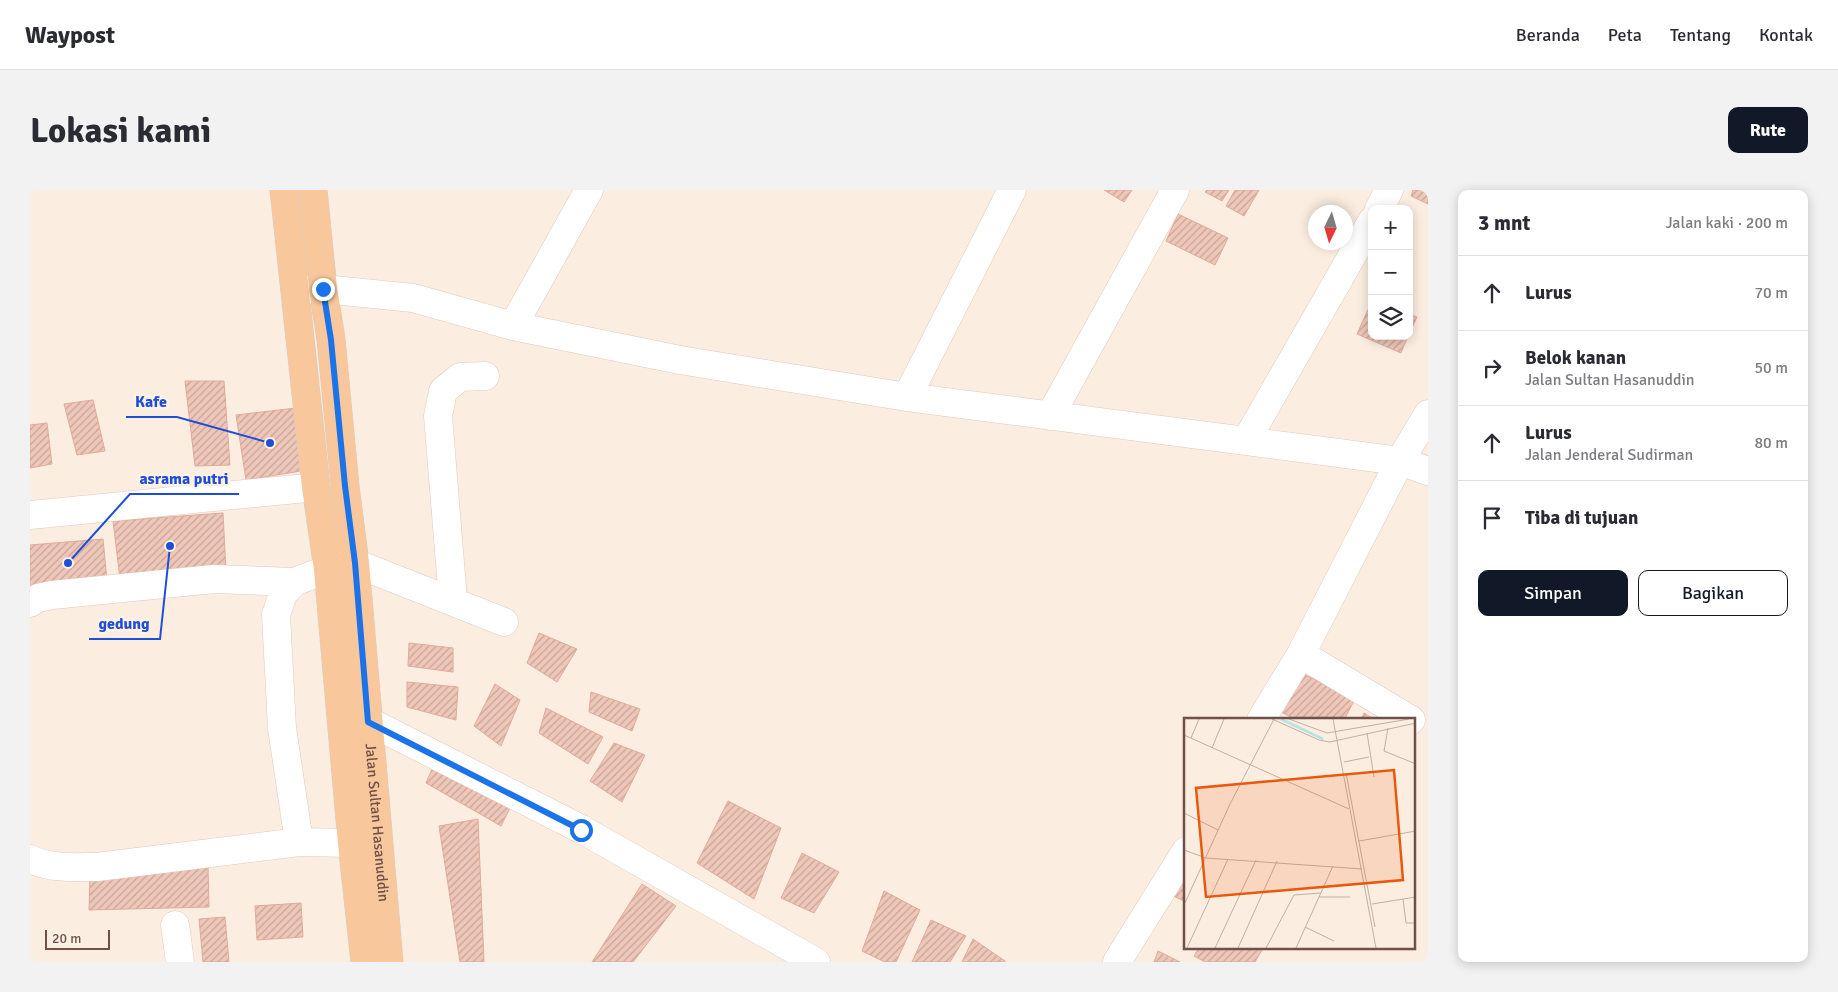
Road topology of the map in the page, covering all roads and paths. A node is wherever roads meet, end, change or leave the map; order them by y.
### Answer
1 (284, 190) edge
2 (313, 190) edge
3 (589, 190) edge
4 (1012, 190) edge
5 (1175, 190) edge
6 (1389, 190) edge
7 (1381, 205) edge
8 (1368, 228) edge
9 (323, 289) junction
10 (295, 290) junction
11 (513, 326) junction
12 (485, 376) dead end
13 (907, 397) junction
14 (1428, 414) edge
15 (1050, 416) junction
16 (1246, 441) junction
17 (1400, 461) junction
18 (1428, 471) edge
19 (316, 487) junction
20 (30, 515) edge
21 (355, 563) junction
22 (328, 569) junction
23 (294, 582) junction
24 (453, 600) junction
25 (30, 603) edge
26 (504, 622) dead end
27 (1301, 654) junction
28 (1262, 718) edge
29 (1408, 718) edge
30 (368, 722) junction
31 (1416, 723) edge
32 (1428, 730) edge
33 (299, 842) junction
34 (352, 843) junction
35 (1184, 854) edge
36 (30, 859) edge
37 (175, 925) dead end
38 (180, 962) edge
39 (365, 962) edge
40 (390, 962) edge
41 (816, 962) edge
42 (1117, 962) edge

1 - 10 main road
2 - 9 main road, Jalan Sultan Hasanuddin
3 - 11 street
4 - 13 street
5 - 15 street
6 - 7 street
8 - 16 street
9 - 10 street
9 - 11 street
9 - 21 main road, Jalan Sultan Hasanuddin
10 - 19 main road
11 - 13 street
12 - 24 street
13 - 15 street
14 - 17 street
15 - 16 street
16 - 17 street
17 - 18 street
17 - 27 street
19 - 20 street
19 - 22 main road
21 - 22 street
21 - 24 street
21 - 30 main road, Jalan Sultan Hasanuddin
22 - 23 street
22 - 34 main road
23 - 25 street
23 - 33 street
24 - 26 street
27 - 28 street
27 - 29 street
30 - 40 main road, Jalan Sultan Hasanuddin
30 - 41 street
31 - 32 street
33 - 34 street
33 - 36 street
34 - 39 main road
35 - 42 street
37 - 38 street

